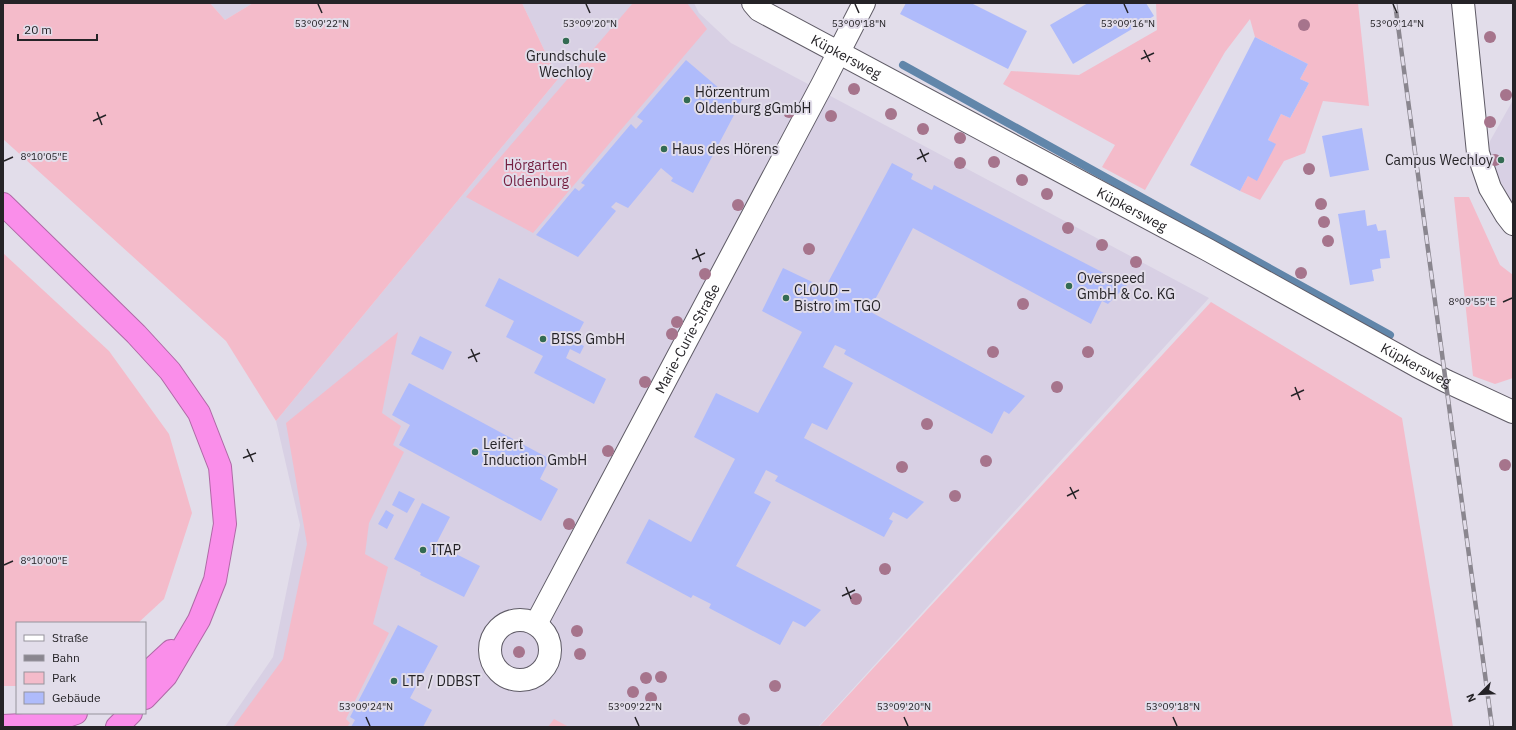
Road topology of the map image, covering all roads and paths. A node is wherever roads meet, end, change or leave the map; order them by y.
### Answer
1 (753, 3) edge
2 (864, 3) edge
3 (1463, 3) edge
4 (838, 53) junction
5 (3, 204) edge
6 (1513, 224) edge
7 (1513, 412) edge
8 (199, 620) junction
9 (536, 624) dead end
10 (146, 674) edge
11 (146, 697) edge
12 (73, 714) edge
13 (130, 714) edge
14 (3, 726) edge
15 (117, 727) edge

1 - 4 street, Küpkersweg
2 - 4 street, Marie-Curie-Straße
3 - 6 street
4 - 7 street, Küpkersweg
4 - 9 street, Marie-Curie-Straße
5 - 8 highway
8 - 10 highway
8 - 11 highway
12 - 14 highway
13 - 15 highway

